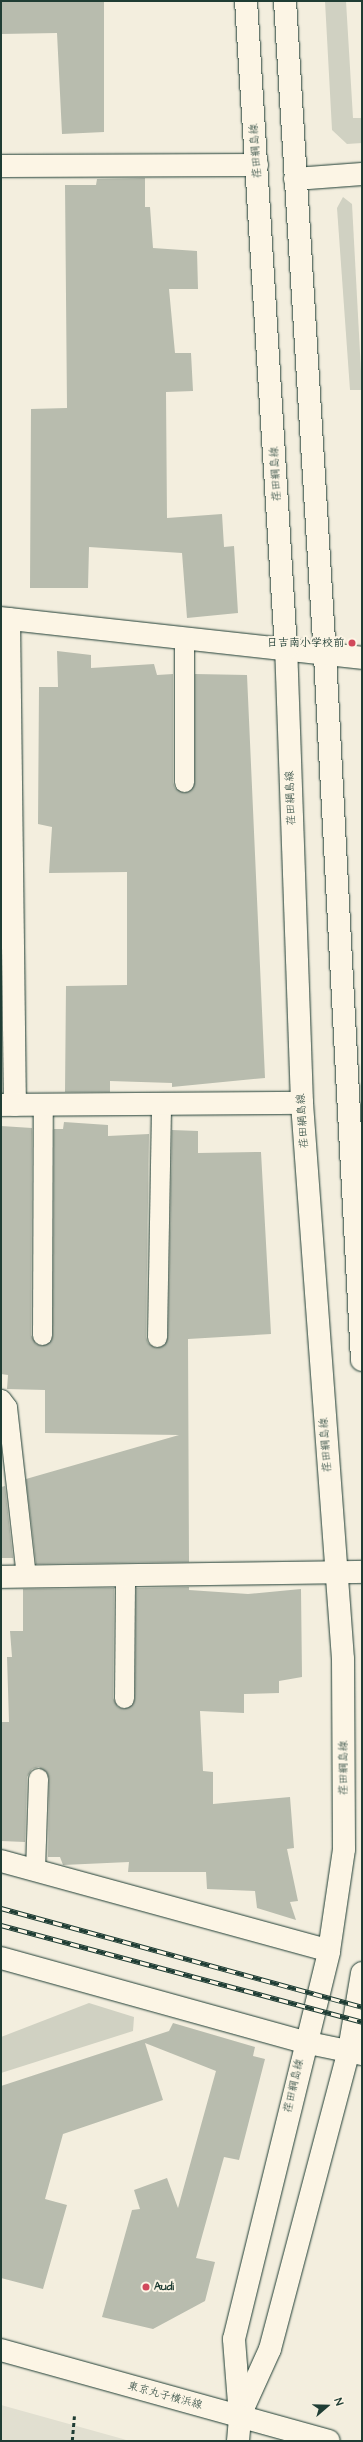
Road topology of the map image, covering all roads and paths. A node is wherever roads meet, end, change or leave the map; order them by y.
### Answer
1 (246, 1) edge
2 (285, 1) edge
3 (257, 165) junction
4 (1, 166) edge
5 (362, 174) edge
6 (295, 180) junction
7 (5, 618) edge
8 (184, 638) junction
9 (286, 649) junction
10 (325, 656) junction
11 (362, 658) edge
12 (184, 782) dead end
13 (302, 1103) junction
14 (161, 1104) junction
15 (8, 1105) edge
16 (43, 1105) junction
17 (42, 1335) dead end
18 (157, 1337) dead end
19 (362, 1360) edge
20 (1, 1399) edge
21 (362, 1572) edge
22 (336, 1573) junction
23 (125, 1576) junction
24 (1, 1577) edge
25 (26, 1577) junction
26 (124, 1698) dead end
27 (38, 1778) dead end
28 (1, 1861) edge
29 (35, 1870) junction
30 (329, 1951) junction
31 (1, 1958) edge
32 (362, 1973) edge
33 (304, 2042) junction
34 (355, 2052) edge
35 (1, 2350) edge
36 (74, 2416) dead end
37 (240, 2416) junction
38 (72, 2441) edge
39 (238, 2441) edge
40 (329, 2441) edge

1 - 3 main road, 荏田綱島線
2 - 6 main road
3 - 4 main road
3 - 9 main road, 荏田綱島線
5 - 6 main road
6 - 10 main road
7 - 8 main road
7 - 15 main road
8 - 9 main road
8 - 12 lane
9 - 10 main road
9 - 13 main road, 荏田綱島線
10 - 11 main road
10 - 19 main road
13 - 14 main road
13 - 22 main road, 荏田綱島線
14 - 16 main road
14 - 18 lane
15 - 16 main road
16 - 17 lane
20 - 25 lane
21 - 22 main road
22 - 23 main road
22 - 30 main road, 荏田綱島線
23 - 25 main road
23 - 26 lane
24 - 25 main road
27 - 29 lane
28 - 29 main road
29 - 30 main road
30 - 33 main road, 荏田綱島線
31 - 33 main road
32 - 34 main road
33 - 34 main road
33 - 37 main road, 荏田綱島線
34 - 37 main road
35 - 37 main road, 東京丸子横浜線
36 - 38 path
37 - 39 main road
37 - 40 main road, 東京丸子横浜線

